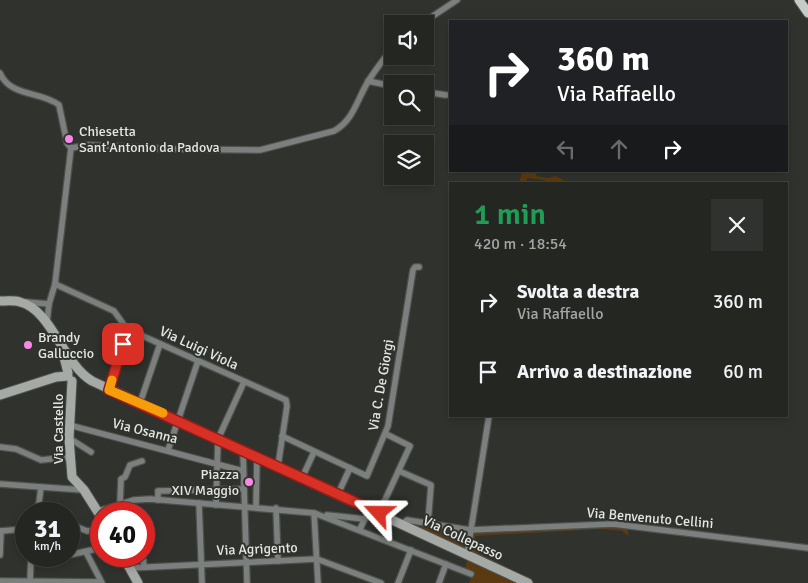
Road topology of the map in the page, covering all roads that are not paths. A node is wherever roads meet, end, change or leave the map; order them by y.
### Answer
1 (457, 0) edge
2 (799, 0) edge
3 (808, 14) edge
4 (434, 15) edge
5 (384, 59) edge
6 (0, 72) edge
7 (368, 81) junction
8 (384, 84) edge
9 (434, 94) edge
10 (446, 96) dead end
11 (71, 148) junction
12 (419, 266) dead end
13 (55, 284) junction
14 (0, 300) edge
15 (20, 302) junction
16 (49, 304) junction
17 (46, 324) junction
18 (128, 328) junction
19 (160, 344) junction
20 (198, 361) junction
21 (75, 376) junction
22 (244, 382) junction
23 (109, 390) junction
24 (0, 395) edge
25 (140, 403) junction
26 (488, 417) edge
27 (177, 420) junction
28 (69, 425) junction
29 (386, 434) junction
30 (282, 436) junction
31 (68, 438) junction
32 (218, 439) junction
33 (0, 447) edge
34 (168, 450) junction
35 (243, 450) junction
36 (91, 452) dead end
37 (314, 452) junction
38 (70, 457) junction
39 (256, 457) junction
40 (142, 462) dead end
41 (217, 464) junction
42 (278, 466) junction
43 (350, 468) junction
44 (399, 470) junction
45 (243, 471) junction
46 (302, 478) junction
47 (0, 484) edge
48 (41, 487) junction
49 (243, 489) junction
50 (84, 490) junction
51 (216, 490) junction
52 (338, 494) junction
53 (158, 500) junction
54 (39, 502) edge
55 (92, 502) edge
56 (120, 502) edge
57 (127, 502) edge
58 (199, 503) junction
59 (216, 505) junction
60 (243, 507) junction
61 (256, 508) junction
62 (276, 508) junction
63 (370, 508) junction
64 (314, 513) junction
65 (379, 513) junction
66 (365, 518) junction
67 (428, 523) junction
68 (401, 525) junction
69 (360, 529) junction
70 (15, 530) edge
71 (470, 530) junction
72 (1, 531) edge
73 (808, 548) edge
74 (411, 550) junction
75 (90, 551) edge
76 (86, 552) junction
77 (80, 553) edge
78 (0, 555) edge
79 (467, 555) junction
80 (317, 559) junction
81 (278, 560) junction
82 (246, 562) junction
83 (202, 564) junction
84 (446, 564) junction
85 (155, 566) edge
86 (31, 567) edge
87 (144, 567) edge
88 (129, 568) joint
89 (471, 574) dead end
90 (0, 581) edge
91 (30, 582) edge
92 (102, 583) edge
93 (138, 583) edge
94 (202, 583) edge
95 (247, 583) edge
96 (318, 583) edge
97 (381, 583) edge
98 (398, 583) edge
99 (439, 583) edge
100 (528, 583) edge

1 - 4 street
2 - 3 main road
5 - 7 street
6 - 11 street
7 - 8 street
7 - 11 street
9 - 10 street
11 - 13 street
12 - 29 street, Via C. De Giorgi
13 - 16 street
13 - 18 street, Via Luigi Viola
14 - 15 street
15 - 16 street
15 - 17 street
16 - 17 street
17 - 21 street
18 - 19 street, Via Luigi Viola
18 - 23 street
19 - 20 street, Via Luigi Viola
19 - 25 street
20 - 22 street, Via Luigi Viola
20 - 27 street
21 - 23 street, Via Collepasso
21 - 24 street
21 - 28 street, Via Castello
22 - 30 street, Via Luigi Viola
22 - 32 street
23 - 25 street, Via Collepasso
25 - 27 street, Via Collepasso
26 - 71 street
27 - 32 street, Via Collepasso
27 - 34 street
28 - 31 street, Via Castello
28 - 34 street, Via Osanna
29 - 43 street, Via C. De Giorgi
29 - 44 street
30 - 37 street, Via C. De Giorgi
30 - 42 street
31 - 36 street
31 - 38 street, Via Castello
32 - 35 street, Via Collepasso
32 - 41 street
33 - 38 street
34 - 41 street, Via Osanna
35 - 39 street, Via Collepasso
35 - 45 street
37 - 43 street, Via C. De Giorgi
37 - 46 street
38 - 50 street, Via Castello
39 - 42 street, Via Collepasso
39 - 61 street
40 - 56 street
41 - 45 street, Via Osanna
41 - 51 street
42 - 46 street, Via Collepasso
43 - 52 street
44 - 65 street
44 - 67 street
45 - 49 street
46 - 52 street, Via Collepasso
47 - 48 street
48 - 50 street
48 - 54 street
49 - 51 street
49 - 60 street
50 - 55 street
51 - 53 street
51 - 59 street
52 - 63 street, Via Collepasso
53 - 57 street
53 - 58 street
58 - 59 street
58 - 83 street
59 - 60 street
60 - 61 street
60 - 82 street
61 - 62 street
62 - 64 street
62 - 81 street
63 - 65 street, Via Collepasso
63 - 66 street
64 - 66 street
64 - 69 street
64 - 80 street
65 - 68 street, Via Collepasso
66 - 69 street
67 - 68 street, Via Benvenuto Cellini
67 - 71 street, Via Benvenuto Cellini
68 - 79 street, Via Collepasso
69 - 74 street
70 - 72 street
71 - 73 street, Via Benvenuto Cellini
71 - 79 street
72 - 78 street
74 - 84 street
74 - 98 street
75 - 76 street
76 - 77 street
76 - 92 street
79 - 100 street, Via Collepasso
80 - 81 street, Via Agrigento
80 - 96 street
80 - 97 street, Via Agrigento
81 - 82 street, Via Agrigento
82 - 83 street, Via Agrigento
82 - 95 street
83 - 85 street, Via Agrigento
83 - 94 street
84 - 89 street
84 - 99 street
86 - 91 street
87 - 88 street, Via Agrigento
88 - 93 street
90 - 91 street
91 - 92 street

